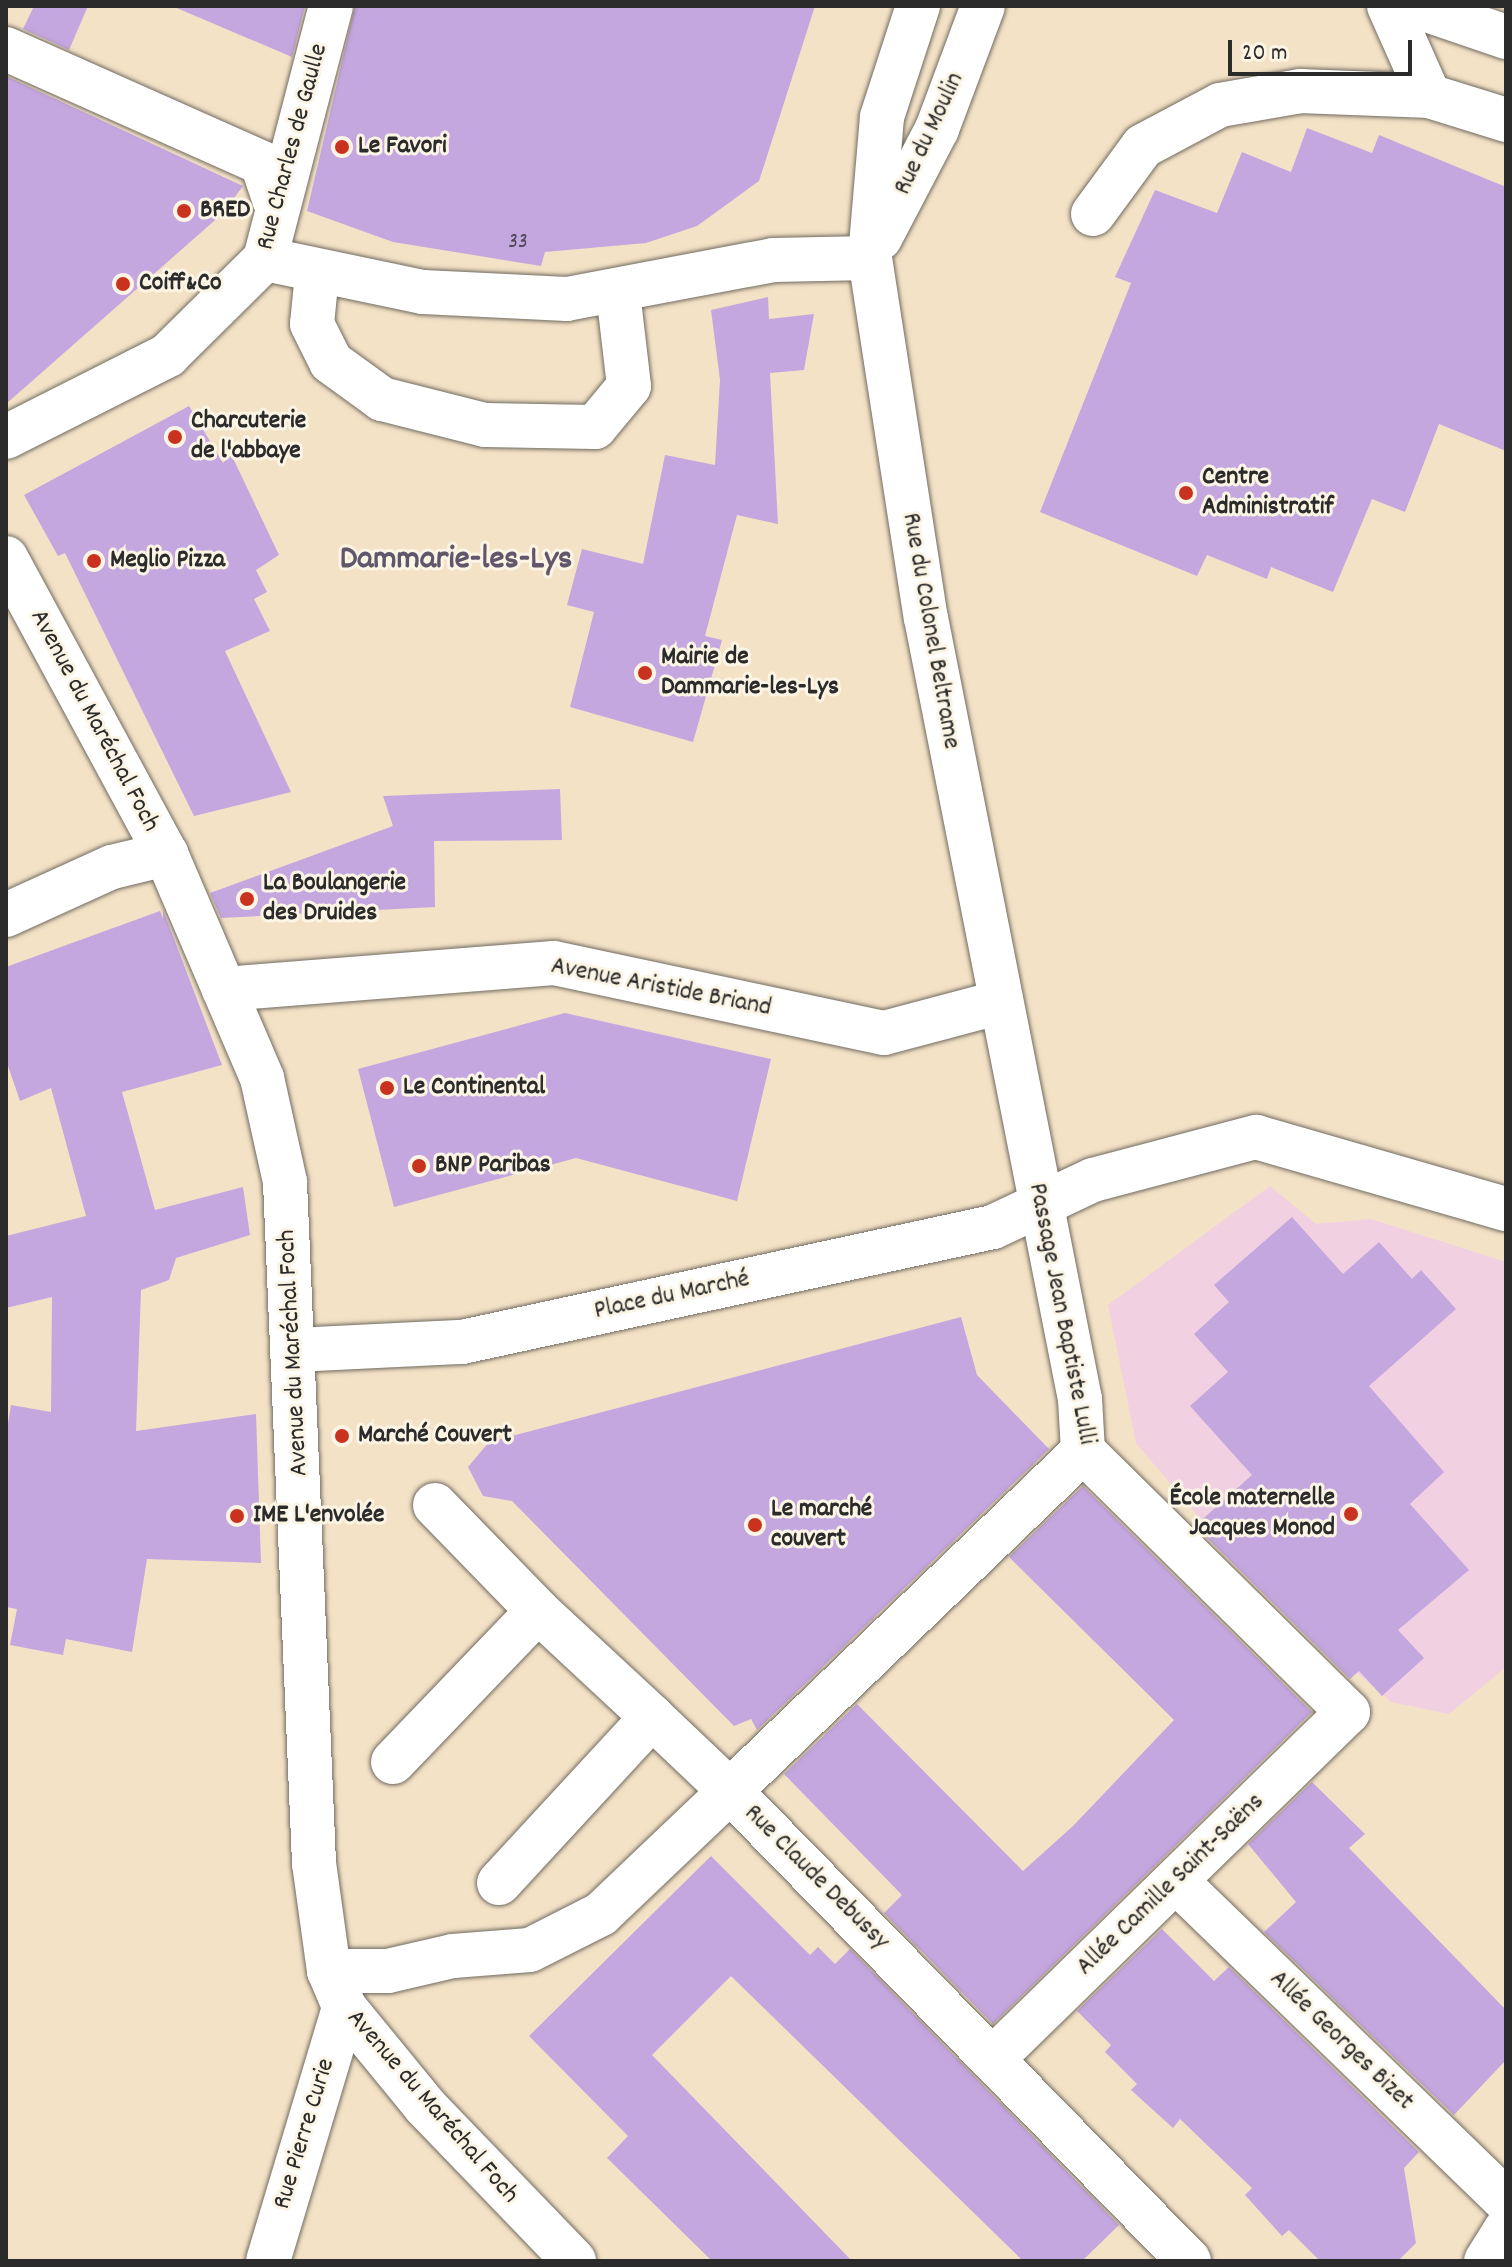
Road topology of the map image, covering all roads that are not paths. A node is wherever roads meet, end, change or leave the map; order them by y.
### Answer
1 (331, 6) edge
2 (918, 6) edge
3 (983, 6) edge
4 (1389, 6) edge
5 (1415, 6) edge
6 (1506, 37) edge
7 (6, 49) edge
8 (1429, 96) junction
9 (1506, 120) edge
10 (275, 202) junction
11 (1093, 214) dead end
12 (870, 258) junction
13 (265, 259) junction
14 (317, 274) junction
15 (618, 292) junction
16 (6, 437) edge
17 (6, 558) edge
18 (166, 854) junction
19 (6, 915) edge
20 (224, 989) junction
21 (997, 1003) junction
22 (1042, 1208) junction
23 (1506, 1209) edge
24 (296, 1350) junction
25 (1083, 1451) junction
26 (435, 1505) dead end
27 (538, 1611) junction
28 (1348, 1712) joint
29 (652, 1717) junction
30 (393, 1762) dead end
31 (730, 1791) junction
32 (1176, 1881) junction
33 (499, 1883) dead end
34 (336, 1989) junction
35 (994, 2058) junction
36 (1506, 2201) edge
37 (1506, 2229) edge
38 (1173, 2256) edge
39 (268, 2261) edge
40 (574, 2261) edge
41 (1486, 2261) edge

1 - 10 street, Rue Charles de Gaulle
2 - 12 street, Rue du Moulin
3 - 12 street, Rue du Moulin
4 - 8 street
5 - 6 street
7 - 10 street
8 - 9 street
8 - 11 street
10 - 13 street, Rue Charles de Gaulle
12 - 15 street
12 - 21 street, Rue du Colonel Beltrame
13 - 14 street
13 - 16 street, Rue Charles de Gaulle
14 - 15 street
14 - 15 street
17 - 18 street, Avenue du Maréchal Foch
18 - 19 street
18 - 20 street, Avenue du Maréchal Foch
20 - 21 street, Avenue Aristide Briand
20 - 24 street, Avenue du Maréchal Foch
21 - 22 street, Passage Jean Baptiste Lulli
22 - 23 street
22 - 24 street, Place du Marché
22 - 25 street, Passage Jean Baptiste Lulli
24 - 34 street, Avenue du Maréchal Foch
25 - 28 street, Passage Jean Baptiste Lulli
25 - 31 street
26 - 27 street
27 - 29 street
27 - 30 street
28 - 32 street, Allée Camille Saint-Saëns
29 - 31 street
29 - 33 street
31 - 34 street, Rue Claude Debussy
31 - 35 street, Rue Claude Debussy
32 - 35 street, Allée Camille Saint-Saëns
32 - 36 street, Allée Georges Bizet
34 - 39 street, Rue Pierre Curie
34 - 40 street, Avenue du Maréchal Foch
35 - 38 street, Rue Claude Debussy
37 - 41 street

